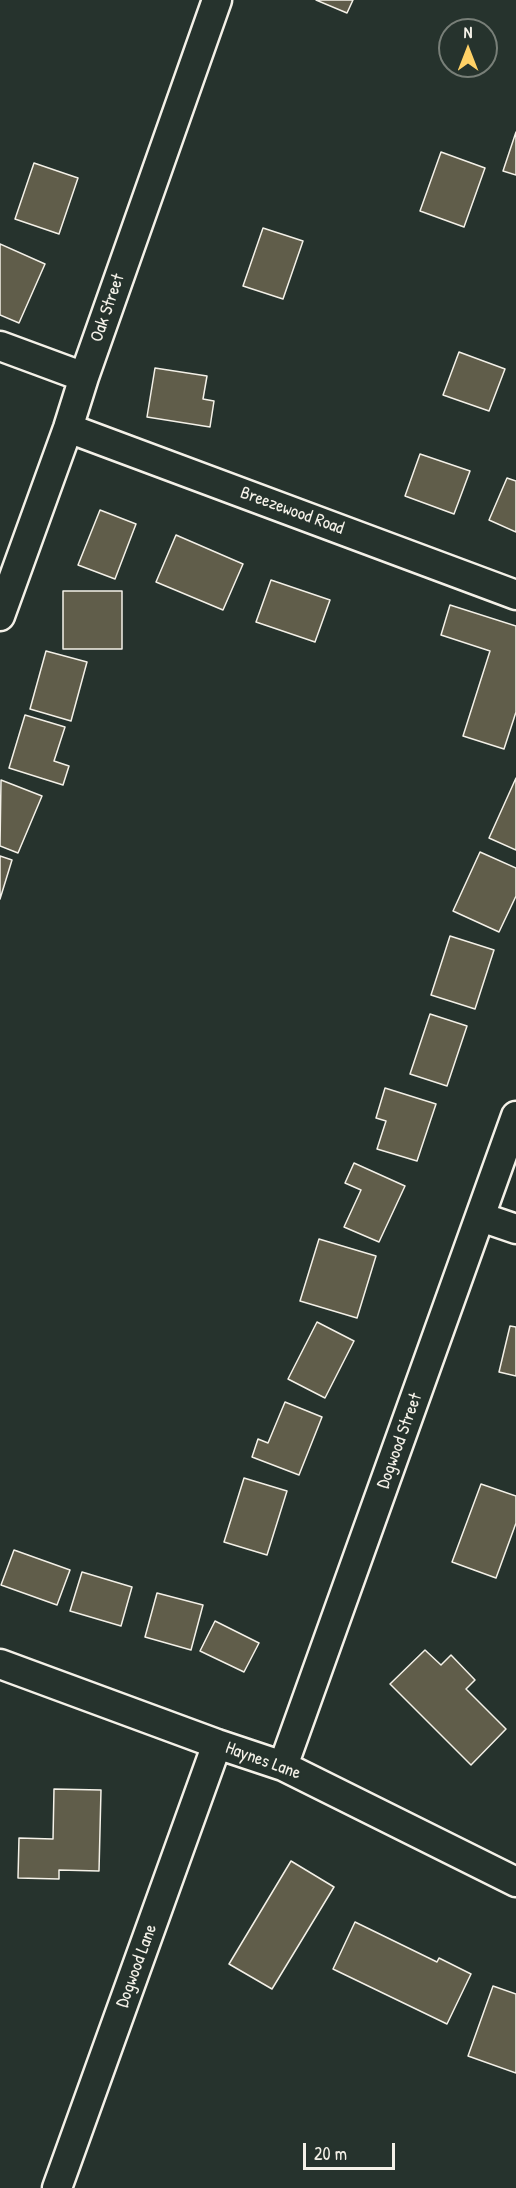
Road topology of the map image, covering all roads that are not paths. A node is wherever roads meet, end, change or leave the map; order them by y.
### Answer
1 (217, 0) edge
2 (0, 346) edge
3 (84, 377) junction
4 (68, 428) junction
5 (516, 595) edge
6 (0, 616) edge
7 (516, 1116) edge
8 (481, 1217) junction
9 (516, 1229) edge
10 (0, 1664) edge
11 (217, 1744) junction
12 (283, 1766) junction
13 (516, 1882) edge
14 (57, 2188) edge

1 - 3 street, Oak Street
2 - 3 street
3 - 4 street, Oak Street
4 - 5 street, Breezewood Road
4 - 6 street, Oak Street
7 - 8 street, Dogwood Street
8 - 9 street
8 - 12 street, Dogwood Street
10 - 11 street, Haynes Lane
11 - 12 street, Haynes Lane
11 - 14 street, Dogwood Lane
12 - 13 street, Haynes Lane

